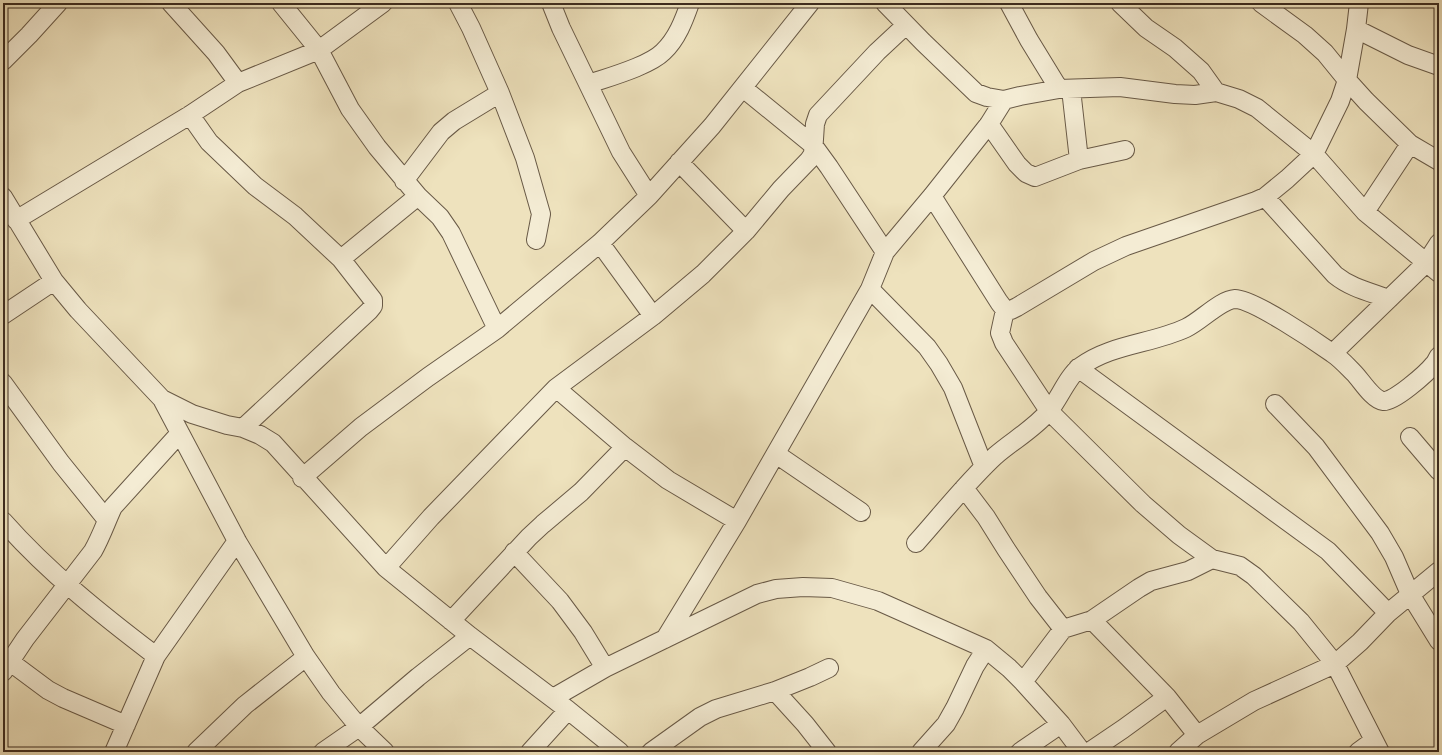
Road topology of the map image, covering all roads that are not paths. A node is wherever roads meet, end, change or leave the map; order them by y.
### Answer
1 (58, 3) edge
2 (171, 3) edge
3 (281, 3) edge
4 (383, 3) edge
5 (458, 3) edge
6 (551, 3) edge
7 (690, 3) edge
8 (810, 3) edge
9 (885, 3) edge
10 (1009, 3) edge
11 (1120, 3) edge
12 (1261, 3) edge
13 (1359, 3) edge
14 (906, 25) junction
15 (1356, 29) junction
16 (320, 50) junction
17 (3, 61) edge
18 (1439, 66) edge
19 (1348, 80) junction
20 (238, 83) junction
21 (589, 84) junction
22 (743, 88) junction
23 (1065, 89) junction
24 (1216, 92) junction
25 (500, 93) junction
26 (1004, 100) junction
27 (190, 115) junction
28 (989, 124) junction
29 (1410, 144) junction
30 (812, 145) junction
31 (1125, 150) dead end
32 (1314, 154) junction
33 (1079, 160) junction
34 (1439, 161) edge
35 (679, 162) junction
36 (404, 181) junction
37 (418, 196) junction
38 (649, 196) junction
39 (932, 196) junction
40 (3, 197) edge
41 (1265, 197) junction
42 (1365, 212) junction
43 (16, 220) junction
44 (746, 230) junction
45 (536, 240) dead end
46 (600, 243) junction
47 (1439, 243) edge
48 (885, 252) junction
49 (341, 259) junction
50 (1432, 268) edge
51 (54, 281) junction
52 (870, 289) junction
53 (1389, 299) junction
54 (1005, 310) junction
55 (3, 315) edge
56 (653, 316) junction
57 (496, 329) junction
58 (1333, 353) junction
59 (1439, 356) edge
60 (1078, 368) junction
61 (3, 383) edge
62 (556, 388) junction
63 (162, 400) junction
64 (1275, 404) dead end
65 (1049, 411) junction
66 (243, 428) junction
67 (180, 434) junction
68 (1410, 437) dead end
69 (625, 447) junction
70 (776, 454) junction
71 (984, 467) junction
72 (1439, 471) edge
73 (302, 478) junction
74 (964, 488) junction
75 (861, 512) dead end
76 (107, 520) junction
77 (3, 521) edge
78 (737, 521) junction
79 (237, 541) junction
80 (916, 543) dead end
81 (514, 552) junction
82 (1212, 559) junction
83 (386, 568) junction
84 (1439, 571) edge
85 (68, 584) junction
86 (1410, 594) junction
87 (1388, 613) junction
88 (1092, 620) junction
89 (451, 621) junction
90 (1063, 628) junction
91 (470, 636) junction
92 (665, 639) junction
93 (1439, 641) edge
94 (986, 649) junction
95 (156, 656) junction
96 (306, 657) junction
97 (1335, 664) junction
98 (6, 666) edge
99 (605, 668) junction
100 (829, 668) dead end
101 (1023, 682) junction
102 (775, 691) junction
103 (1167, 697) junction
104 (553, 698) junction
105 (568, 710) junction
106 (1061, 724) junction
107 (126, 725) junction
108 (359, 727) junction
109 (1197, 736) junction
110 (1377, 746) edge
111 (114, 752) edge
112 (196, 752) edge
113 (322, 752) edge
114 (385, 752) edge
115 (530, 752) edge
116 (620, 752) edge
117 (651, 752) edge
118 (827, 752) edge
119 (921, 752) edge
120 (1020, 752) edge
121 (1082, 752) edge
122 (1089, 752) edge
123 (1178, 752) edge
124 (1358, 752) edge

1 - 17 street
2 - 20 street
3 - 16 street
4 - 16 street
5 - 25 street
6 - 21 street
7 - 21 street
8 - 22 street
9 - 14 street
10 - 23 street
11 - 24 street
12 - 19 street
13 - 15 street
14 - 26 street
14 - 30 street
15 - 18 street
15 - 19 street
16 - 20 street
16 - 36 street
19 - 29 street
19 - 32 street
20 - 27 street
21 - 38 street
22 - 30 street
22 - 35 street
23 - 24 street
23 - 26 street
23 - 33 street
24 - 32 street
25 - 36 street
25 - 45 street
26 - 28 street
27 - 43 street
27 - 49 street
28 - 33 street
28 - 39 street
29 - 34 street
29 - 42 street
30 - 44 street
30 - 48 street
31 - 33 street
32 - 41 street
32 - 42 street
35 - 38 street
35 - 44 street
36 - 37 street
37 - 49 street
37 - 57 street
38 - 46 street
39 - 48 street
39 - 54 street
40 - 43 street
41 - 53 street
41 - 54 street
42 - 50 street
43 - 51 street
44 - 56 street
46 - 56 street
46 - 57 street
47 - 50 street
48 - 52 street
49 - 66 street
50 - 53 street
51 - 55 street
51 - 63 street
52 - 70 street
52 - 71 street
53 - 58 street
54 - 65 street
56 - 62 street
57 - 73 street
58 - 59 street
58 - 60 street
60 - 65 street
60 - 87 street
61 - 76 street
62 - 69 street
62 - 83 street
63 - 66 street
63 - 67 street
64 - 86 street
65 - 71 street
65 - 82 street
66 - 73 street
67 - 76 street
67 - 79 street
68 - 72 street
69 - 78 street
69 - 81 street
70 - 75 street
70 - 78 street
71 - 74 street
73 - 83 street
74 - 80 street
74 - 90 street
76 - 85 street
77 - 85 street
78 - 92 street
79 - 95 street
79 - 96 street
81 - 89 street
81 - 99 street
82 - 88 street
82 - 97 street
83 - 89 street
84 - 86 street
85 - 95 street
85 - 98 street
86 - 87 street
86 - 93 street
87 - 97 street
88 - 90 street
88 - 103 street
89 - 91 street
90 - 101 street
91 - 104 street
91 - 108 street
92 - 94 street
92 - 99 street
94 - 101 street
94 - 119 street
95 - 107 street
96 - 108 street
96 - 112 street
97 - 109 street
97 - 110 street
98 - 107 street
99 - 104 street
100 - 102 street
101 - 106 street
102 - 117 street
102 - 118 street
103 - 109 street
103 - 122 street
104 - 105 street
105 - 115 street
105 - 116 street
106 - 120 street
106 - 121 street
107 - 111 street
108 - 113 street
108 - 114 street
109 - 123 street
110 - 124 street

